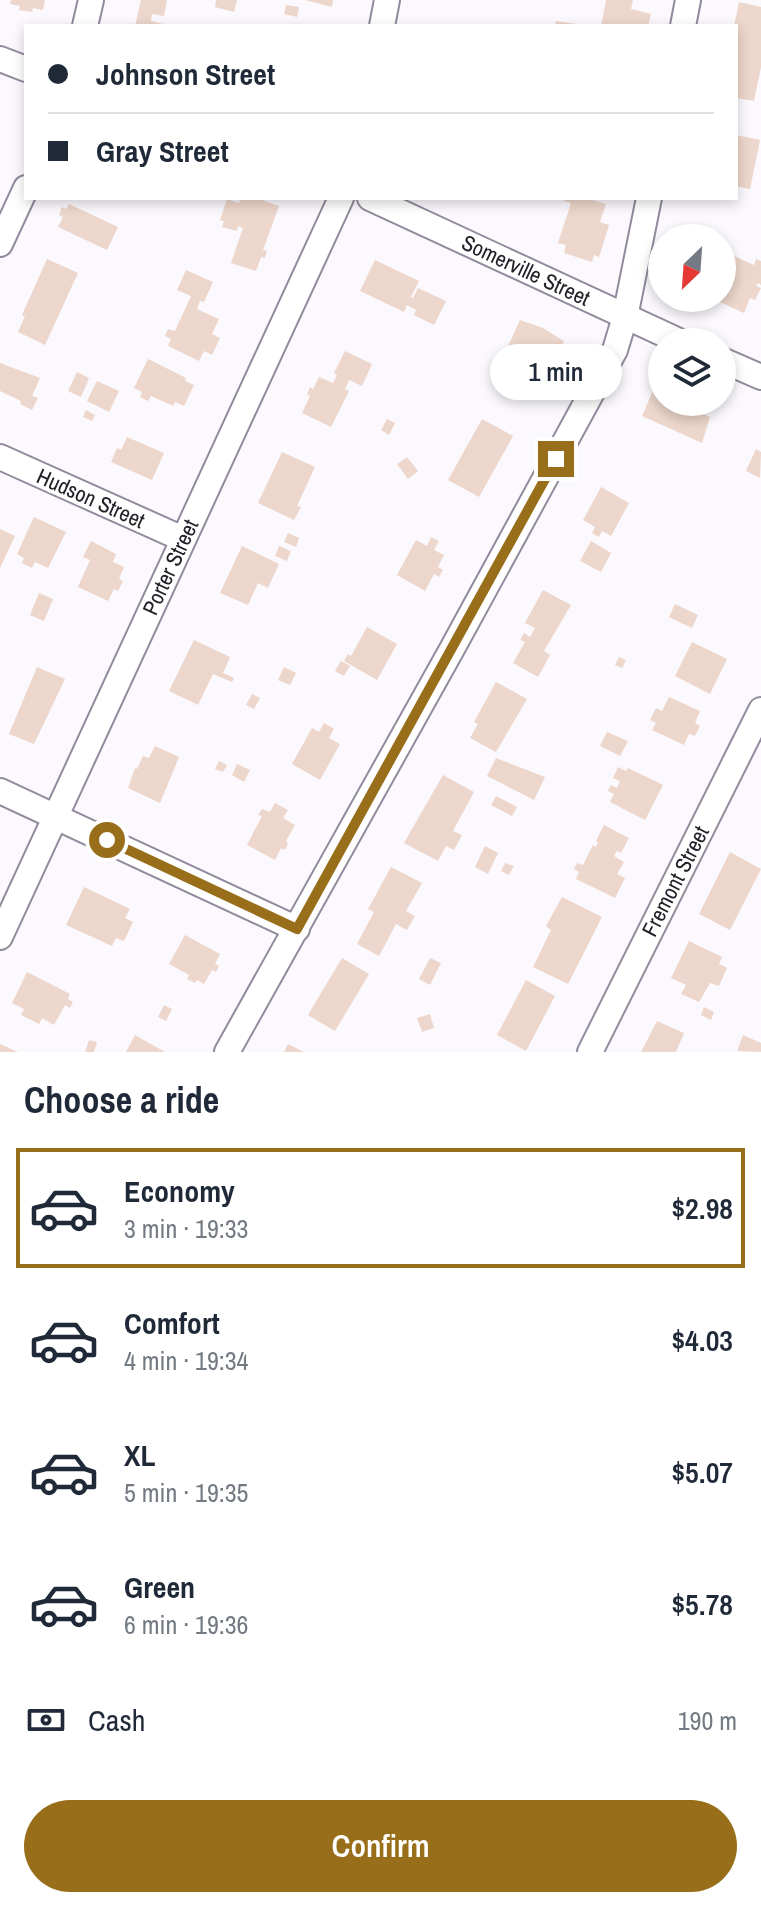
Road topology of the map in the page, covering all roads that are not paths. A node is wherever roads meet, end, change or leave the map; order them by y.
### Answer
1 (91, 0) edge
2 (387, 0) edge
3 (688, 0) edge
4 (85, 24) edge
5 (382, 24) edge
6 (683, 24) edge
7 (0, 59) edge
8 (24, 68) edge
9 (24, 192) edge
10 (340, 200) edge
11 (374, 200) edge
12 (649, 200) edge
13 (0, 244) edge
14 (625, 317) junction
15 (650, 328) edge
16 (736, 366) edge
17 (761, 377) edge
18 (0, 457) edge
19 (183, 539) junction
20 (761, 710) edge
21 (0, 791) edge
22 (56, 817) junction
23 (297, 929) junction
24 (0, 937) edge
25 (227, 1052) edge
26 (590, 1052) edge

1 - 4 street
2 - 5 street
3 - 6 street
7 - 8 street
9 - 13 street
10 - 19 street, Porter Street
11 - 14 street, Somerville Street
12 - 14 street
14 - 15 street, Somerville Street
14 - 23 street
16 - 17 street
18 - 19 street, Hudson Street
19 - 22 street, Porter Street
20 - 26 street, Fremont Street
21 - 22 street
22 - 23 street
22 - 24 street, Porter Street
23 - 25 street

